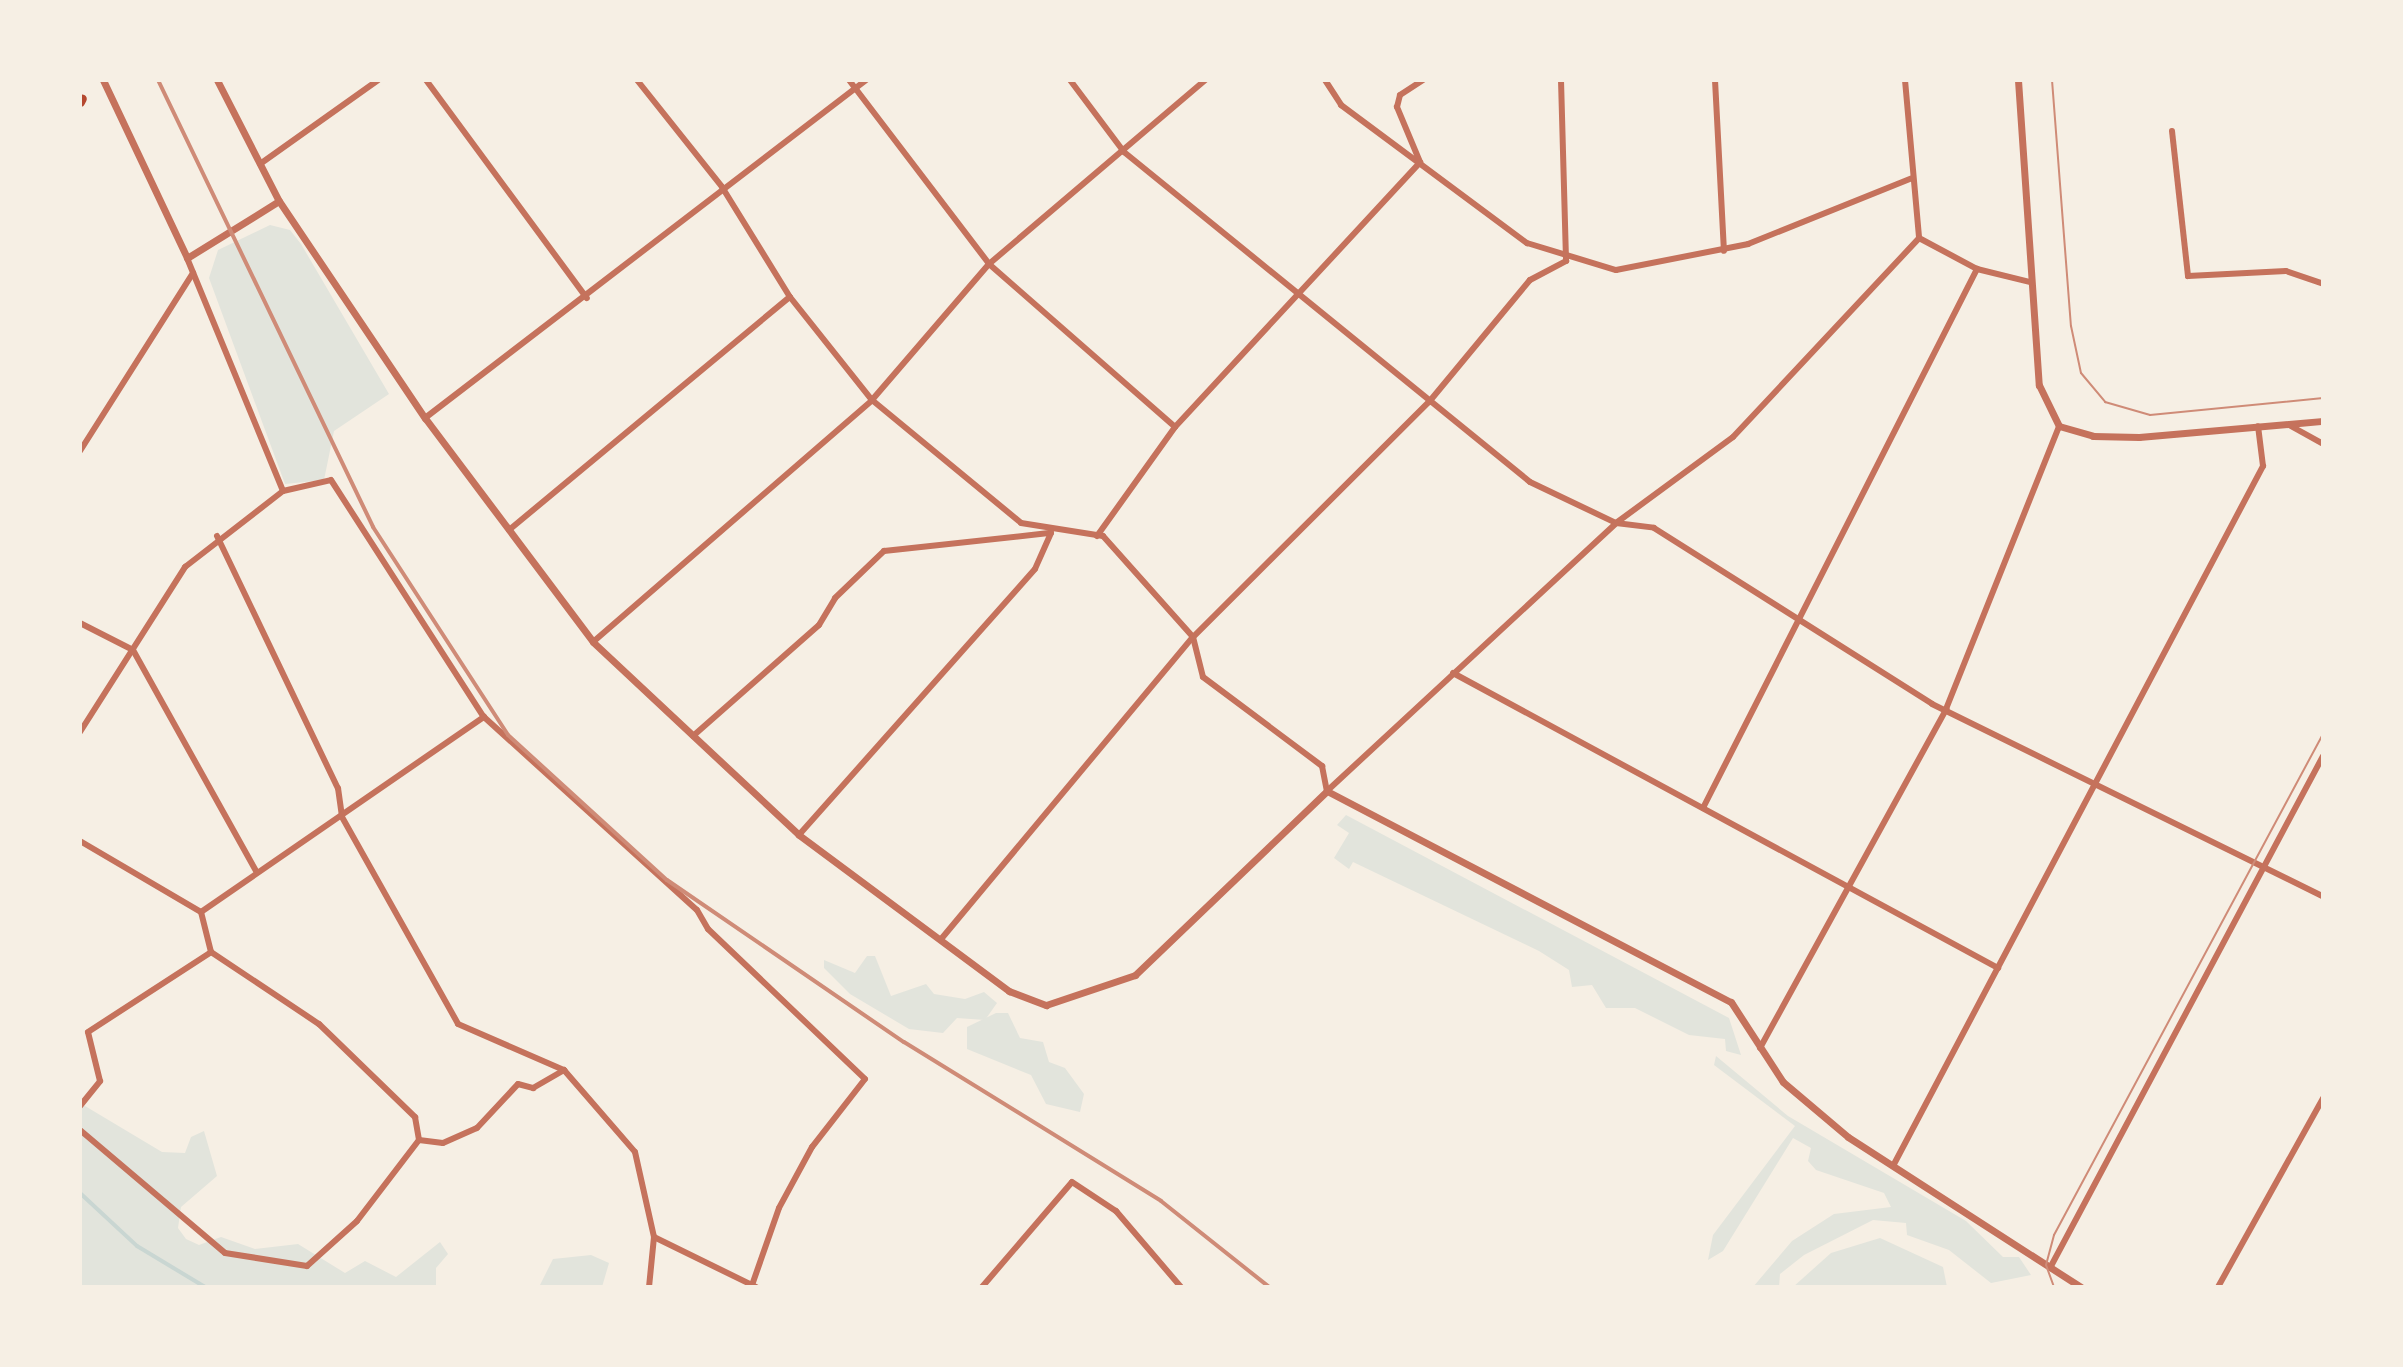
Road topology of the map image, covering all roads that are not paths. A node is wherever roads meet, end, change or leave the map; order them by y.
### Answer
1 (103, 80) edge
2 (217, 80) edge
3 (378, 80) edge
4 (426, 80) edge
5 (637, 80) edge
6 (849, 80) edge
7 (866, 80) edge
8 (1070, 80) edge
9 (1205, 80) edge
10 (1325, 80) edge
11 (1423, 80) edge
12 (1561, 80) edge
13 (1715, 80) edge
14 (1905, 80) edge
15 (2018, 80) edge
16 (855, 89) junction
17 (2172, 131) dead end
18 (1124, 152) junction
19 (1420, 162) junction
20 (260, 164) junction
21 (1910, 179) junction
22 (722, 187) junction
23 (279, 201) junction
24 (1919, 238) junction
25 (1724, 251) junction
26 (187, 258) junction
27 (1566, 261) junction
28 (989, 264) junction
29 (1977, 269) junction
30 (193, 273) junction
31 (2030, 282) junction
32 (2323, 284) edge
33 (790, 297) junction
34 (1298, 297) junction
35 (587, 298) junction
36 (872, 400) junction
37 (1429, 402) junction
38 (425, 418) junction
39 (2323, 421) edge
40 (2286, 423) junction
41 (2059, 426) junction
42 (2258, 426) junction
43 (1175, 427) junction
44 (2323, 444) edge
45 (80, 451) edge
46 (283, 491) junction
47 (1616, 523) junction
48 (509, 530) junction
49 (1051, 533) junction
50 (217, 536) junction
51 (1097, 536) junction
52 (1798, 620) junction
53 (80, 623) edge
54 (1193, 637) junction
55 (593, 642) junction
56 (133, 650) junction
57 (1453, 673) junction
58 (1946, 709) junction
59 (484, 717) junction
60 (80, 732) edge
61 (693, 736) junction
62 (2323, 756) edge
63 (2094, 786) junction
64 (1327, 791) junction
65 (1703, 808) junction
66 (342, 817) junction
67 (799, 835) junction
68 (80, 841) edge
69 (2264, 866) junction
70 (256, 871) junction
71 (1846, 886) junction
72 (2323, 896) edge
73 (201, 912) junction
74 (942, 938) junction
75 (211, 952) junction
76 (1998, 968) junction
77 (1760, 1048) junction
78 (564, 1070) junction
79 (2323, 1098) edge
80 (80, 1106) edge
81 (80, 1130) edge
82 (419, 1140) junction
83 (1893, 1166) junction
84 (654, 1237) junction
85 (2050, 1268) junction
86 (754, 1286) edge
87 (649, 1287) edge
88 (982, 1287) edge
89 (1181, 1287) edge
90 (2081, 1287) edge
91 (2218, 1287) edge

1 - 26 street
2 - 20 street
3 - 20 street
4 - 35 street
5 - 22 street
6 - 16 street
7 - 16 street
8 - 18 street
9 - 18 street
10 - 19 street
11 - 19 street
12 - 27 street
13 - 25 street
14 - 21 street
15 - 31 street
16 - 22 street
16 - 28 street
17 - 32 street
18 - 28 street
18 - 34 street
19 - 27 street
19 - 34 street
20 - 23 street
21 - 24 street
21 - 25 street
22 - 33 street
22 - 35 street
23 - 26 street
23 - 38 street
24 - 29 street
24 - 47 street
25 - 27 street
26 - 30 street
27 - 37 street
28 - 36 street
28 - 43 street
29 - 31 street
29 - 52 street
30 - 45 street
30 - 46 street
31 - 41 street
33 - 36 street
33 - 48 street
34 - 37 street
34 - 43 street
35 - 38 street
36 - 49 street
36 - 55 street
37 - 47 street
37 - 54 street
38 - 48 street
39 - 40 street
40 - 42 street
40 - 44 street
41 - 42 street
41 - 58 street
42 - 63 street
43 - 51 street
46 - 50 street
46 - 59 street
47 - 52 street
47 - 57 street
48 - 55 street
49 - 51 street
49 - 61 street
49 - 67 street
50 - 56 street
50 - 66 street
51 - 54 street
52 - 58 street
52 - 65 street
53 - 56 street
54 - 64 street
54 - 74 street
55 - 61 street
56 - 60 street
56 - 70 street
57 - 64 street
57 - 65 street
58 - 63 street
58 - 71 street
59 - 66 street
59 - 86 street
61 - 67 street
62 - 69 street
63 - 69 street
63 - 76 street
64 - 74 street
64 - 77 street
65 - 71 street
66 - 70 street
66 - 78 street
67 - 74 street
68 - 73 street
69 - 72 street
69 - 85 street
70 - 73 street
71 - 76 street
71 - 77 street
73 - 75 street
75 - 80 street
75 - 82 street
76 - 83 street
77 - 83 street
78 - 82 street
78 - 84 street
79 - 91 street
81 - 82 street
83 - 85 street
84 - 86 street
84 - 87 street
85 - 90 street
88 - 89 street

